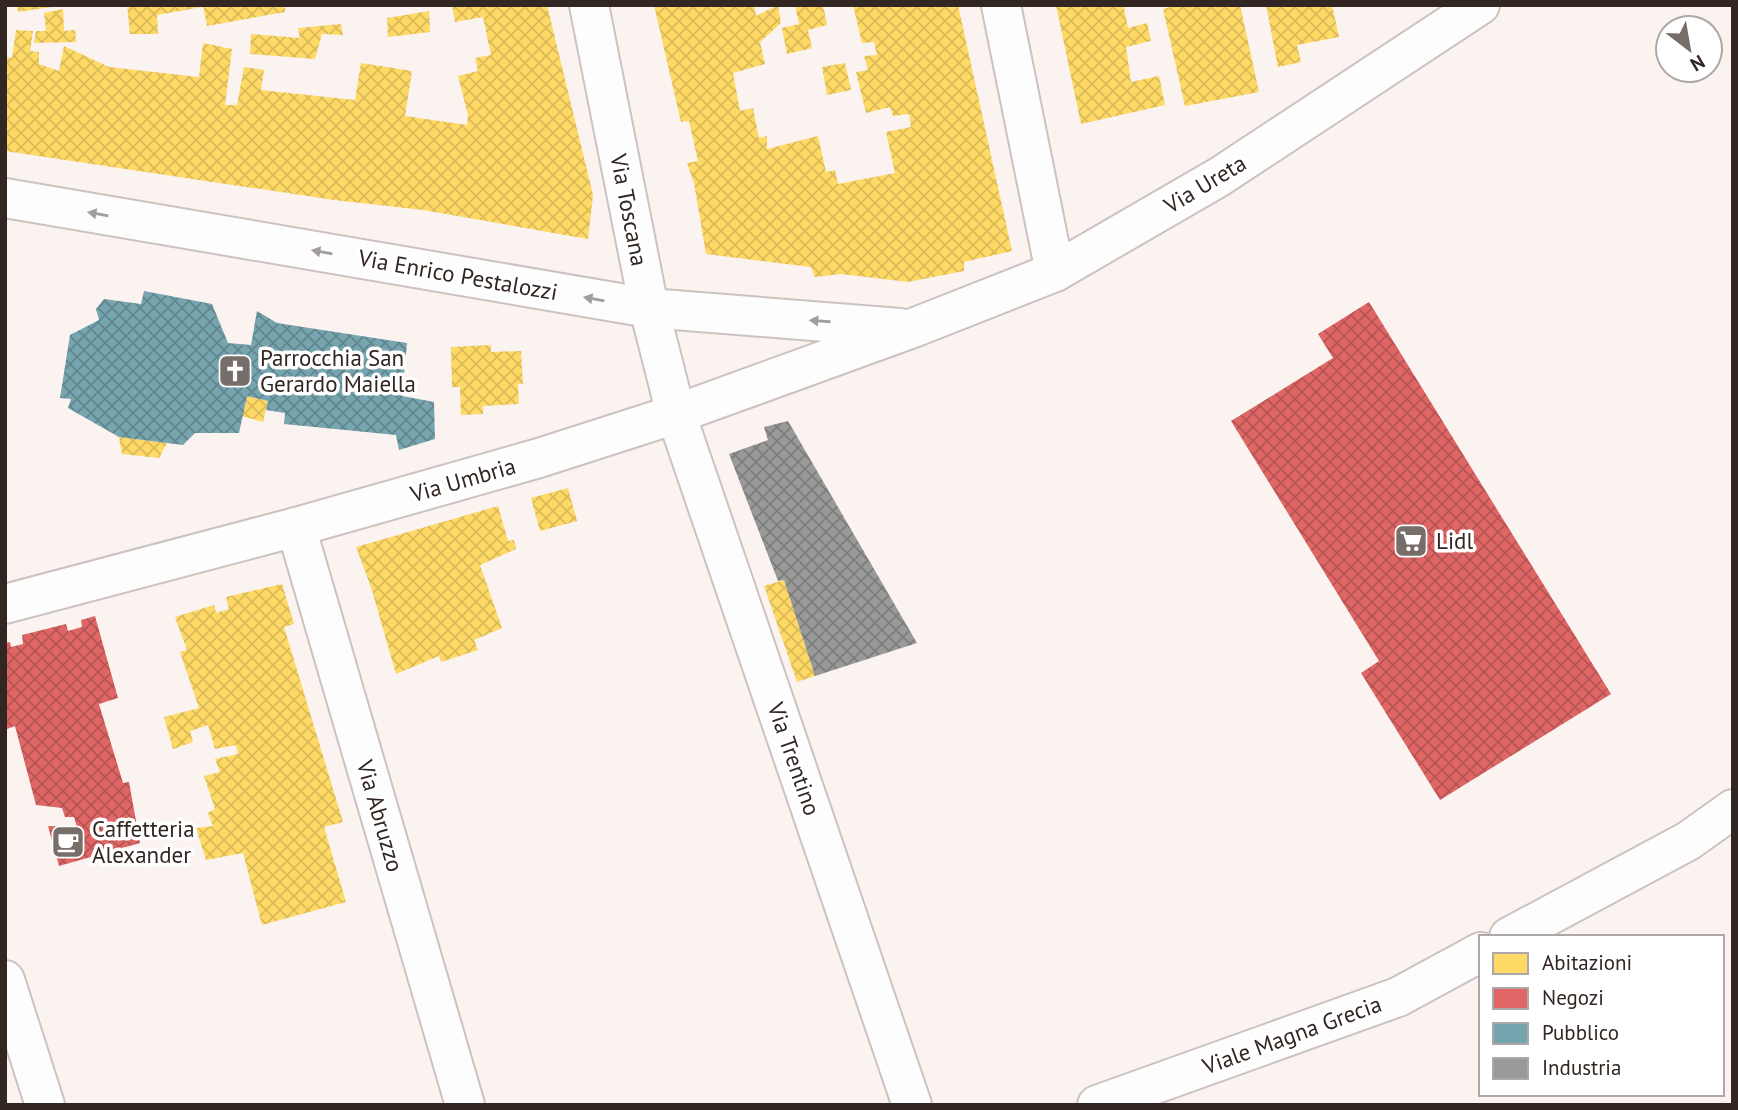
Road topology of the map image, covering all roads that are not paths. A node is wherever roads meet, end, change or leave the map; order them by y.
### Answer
1 (589, 5) edge
2 (1001, 5) edge
3 (1480, 5) edge
4 (5, 198) edge
5 (1055, 272) junction
6 (649, 308) junction
7 (913, 328) junction
8 (676, 414) junction
9 (296, 527) junction
10 (5, 604) edge
11 (1733, 808) edge
12 (1513, 935) edge
13 (1479, 953) edge
14 (5, 980) edge
15 (46, 1105) edge
16 (465, 1105) edge
17 (912, 1105) edge
18 (1097, 1105) edge

1 - 6 street, Via Toscana
2 - 5 street
3 - 5 street, Via Ureta
6 -> 4 street, Via Enrico Pestalozzi
5 - 7 street, Via Ureta
7 -> 6 street, Via Enrico Pestalozzi
6 - 8 street, Via Toscana
7 - 8 street, Via Umbria
8 - 9 street, Via Umbria
8 - 17 street, Via Trentino
9 - 10 street, Via Umbria
9 - 16 street, Via Abruzzo
11 - 12 street
13 - 18 street, Viale Magna Grecia
14 - 15 street

